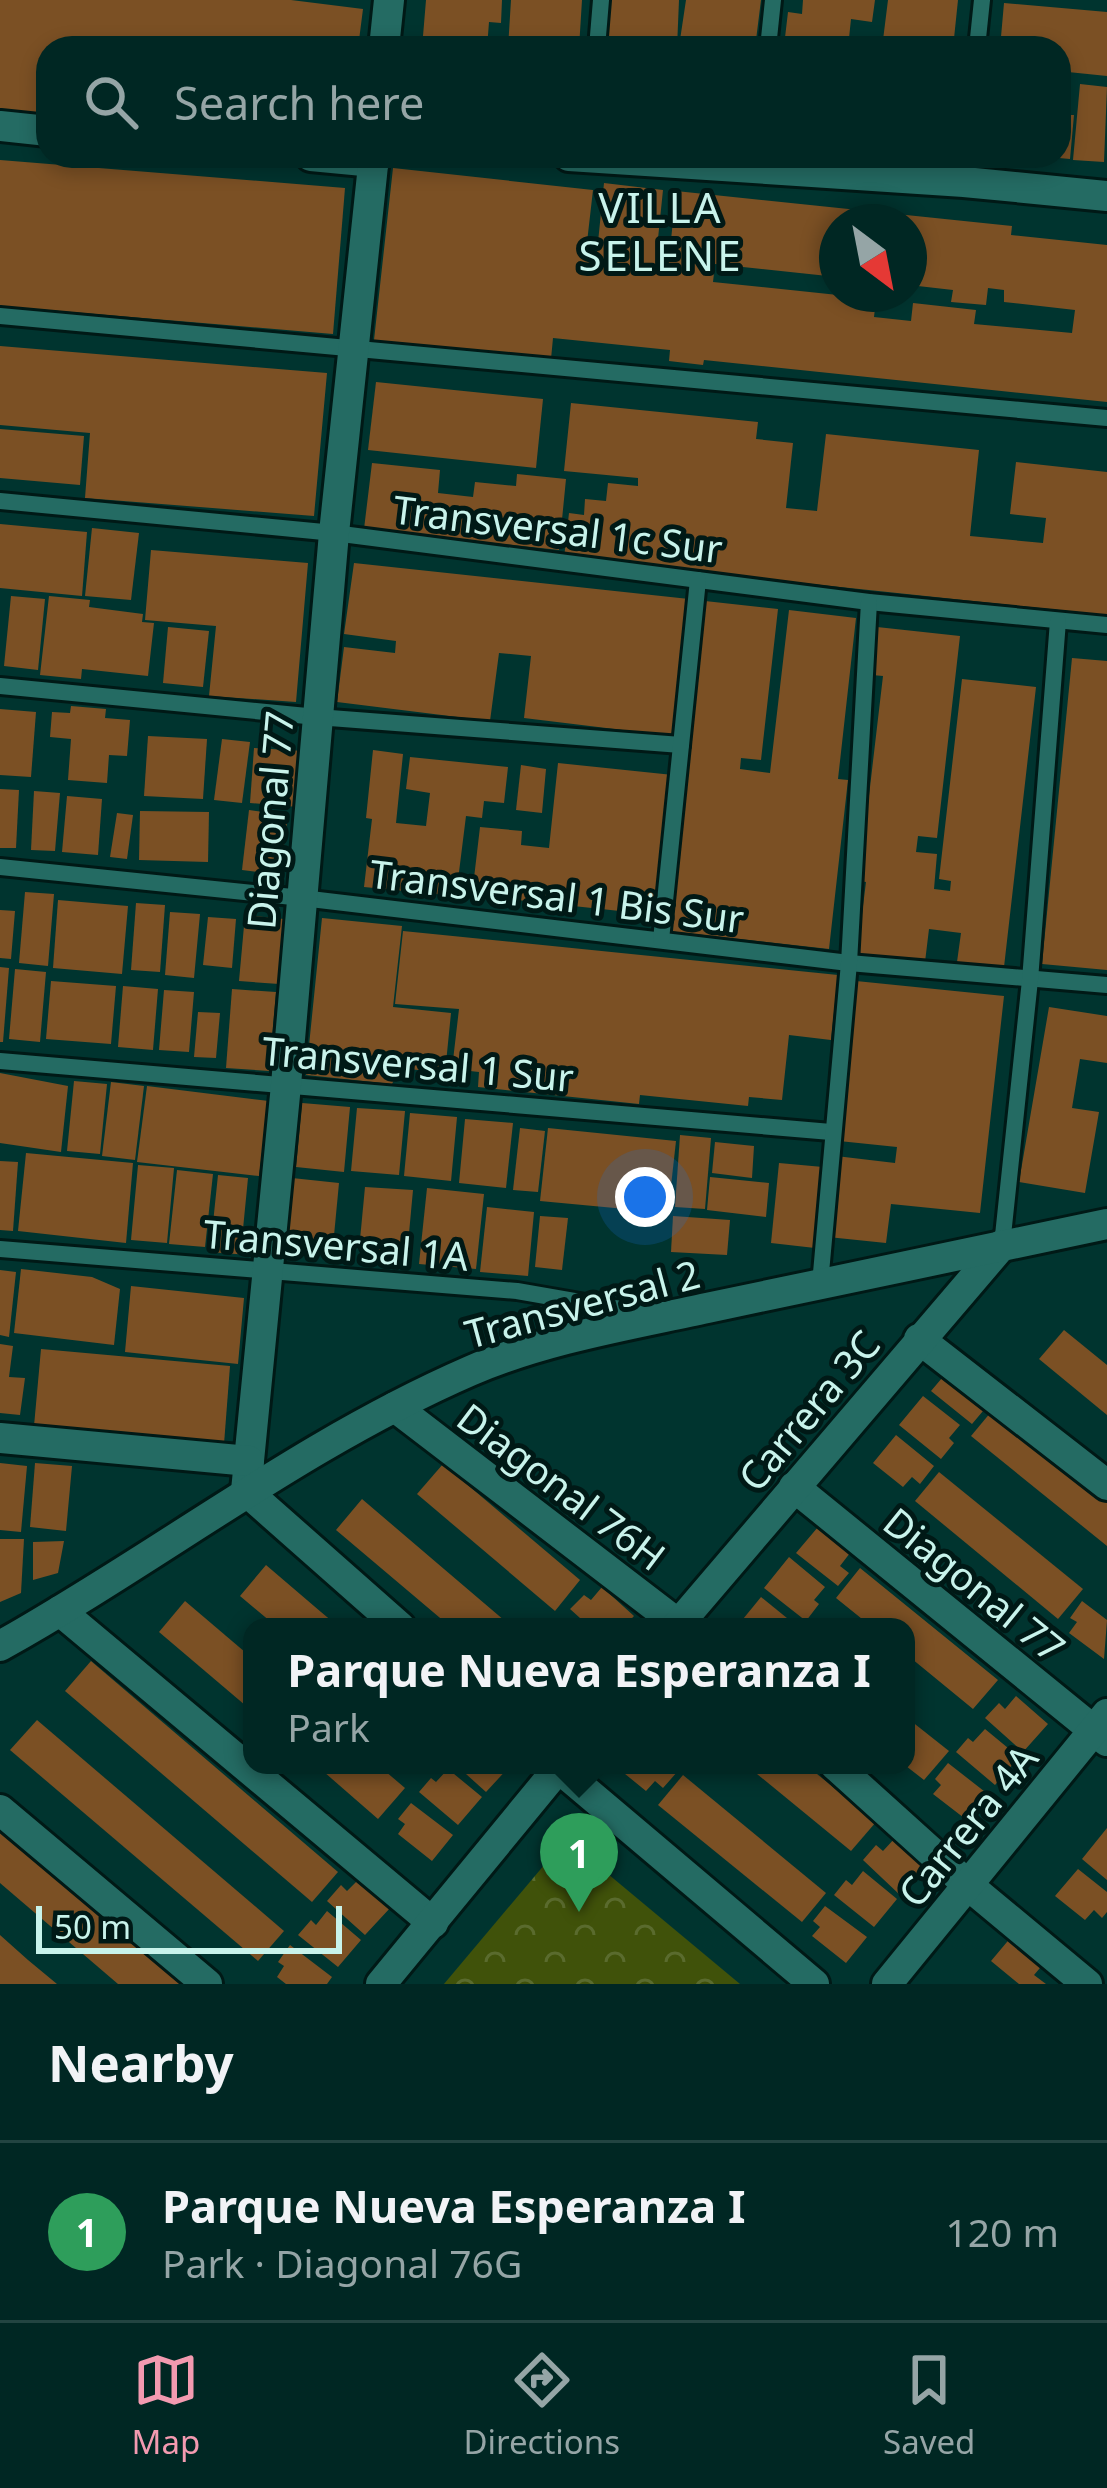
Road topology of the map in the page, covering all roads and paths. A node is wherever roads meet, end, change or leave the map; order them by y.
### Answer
1 (389, 0) edge
2 (601, 0) edge
3 (773, 0) edge
4 (982, 0) edge
5 (385, 36) edge
6 (598, 36) edge
7 (769, 36) edge
8 (978, 36) edge
9 (0, 126) edge
10 (36, 130) edge
11 (373, 168) edge
12 (842, 168) edge
13 (1107, 196) edge
14 (0, 316) edge
15 (352, 348) junction
16 (1107, 418) edge
17 (0, 501) edge
18 (334, 533) junction
19 (698, 580) junction
20 (869, 602) junction
21 (1058, 621) junction
22 (1107, 625) edge
23 (0, 686) edge
24 (317, 717) junction
25 (681, 745) junction
26 (0, 867) edge
27 (302, 898) junction
28 (661, 940) junction
29 (849, 963) junction
30 (1030, 980) junction
31 (1107, 985) edge
32 (0, 1061) edge
33 (286, 1085) junction
34 (831, 1132) junction
35 (1105, 1227) edge
36 (1002, 1245) junction
37 (0, 1249) edge
38 (266, 1272) junction
39 (820, 1284) junction
40 (664, 1317) junction
41 (919, 1339) junction
42 (395, 1407) junction
43 (0, 1438) edge
44 (248, 1476) junction
45 (1107, 1485) edge
46 (794, 1487) junction
47 (60, 1611) junction
48 (391, 1618) edge
49 (669, 1618) edge
50 (686, 1618) edge
51 (6, 1638) edge
52 (1103, 1729) edge
53 (243, 1764) edge
54 (255, 1774) edge
55 (552, 1774) edge
56 (567, 1774) edge
57 (845, 1774) edge
58 (0, 1810) edge
59 (969, 1886) junction
60 (433, 1923) junction
61 (208, 1984) edge
62 (381, 1984) edge
63 (814, 1984) edge
64 (886, 1984) edge
65 (1087, 1984) edge

1 - 5 street
2 - 6 lane
3 - 7 lane
4 - 8 lane
9 - 10 street
11 - 15 street, Diagonal 77
12 - 13 street
14 - 15 lane
15 - 16 lane
15 - 18 street, Diagonal 77
17 - 18 lane, Transversal 1c Sur
18 - 19 lane, Transversal 1c Sur
18 - 24 street, Diagonal 77
19 - 20 lane, Transversal 1c Sur
19 - 25 lane
20 - 21 lane, Transversal 1c Sur
20 - 29 lane
21 - 22 lane, Transversal 1c Sur
21 - 30 lane
23 - 24 lane
24 - 25 lane
24 - 27 street, Diagonal 77
25 - 28 lane
26 - 27 lane, Transversal 1 Bis Sur
27 - 28 lane, Transversal 1 Bis Sur
27 - 33 street, Diagonal 77
28 - 29 lane, Transversal 1 Bis Sur
29 - 30 lane, Transversal 1 Bis Sur
29 - 34 lane
30 - 31 lane, Transversal 1 Bis Sur
30 - 36 lane
32 - 33 lane, Transversal 1 Sur
33 - 34 lane, Transversal 1 Sur
33 - 38 street, Diagonal 77
34 - 39 lane
35 - 36 street, Transversal 2
36 - 39 street, Transversal 2
36 - 41 street, Carrera 3C
37 - 38 lane, Transversal 1A
38 - 40 lane, Transversal 1A
38 - 44 street, Diagonal 77
39 - 40 street, Transversal 2
40 - 42 street, Transversal 2
41 - 45 street
41 - 46 street, Carrera 3C
42 - 44 street, Transversal 2
42 - 49 street, Diagonal 76H
43 - 44 street
44 - 47 street, Transversal 2
44 - 48 street
46 - 50 street, Carrera 3C
46 - 52 street, Diagonal 77
47 - 51 street, Transversal 2
47 - 53 street
52 - 59 street, Carrera 4A
54 - 60 street
55 - 60 street
56 - 63 street
57 - 59 street
58 - 61 street
59 - 64 street, Carrera 4A
59 - 65 street
60 - 62 street

